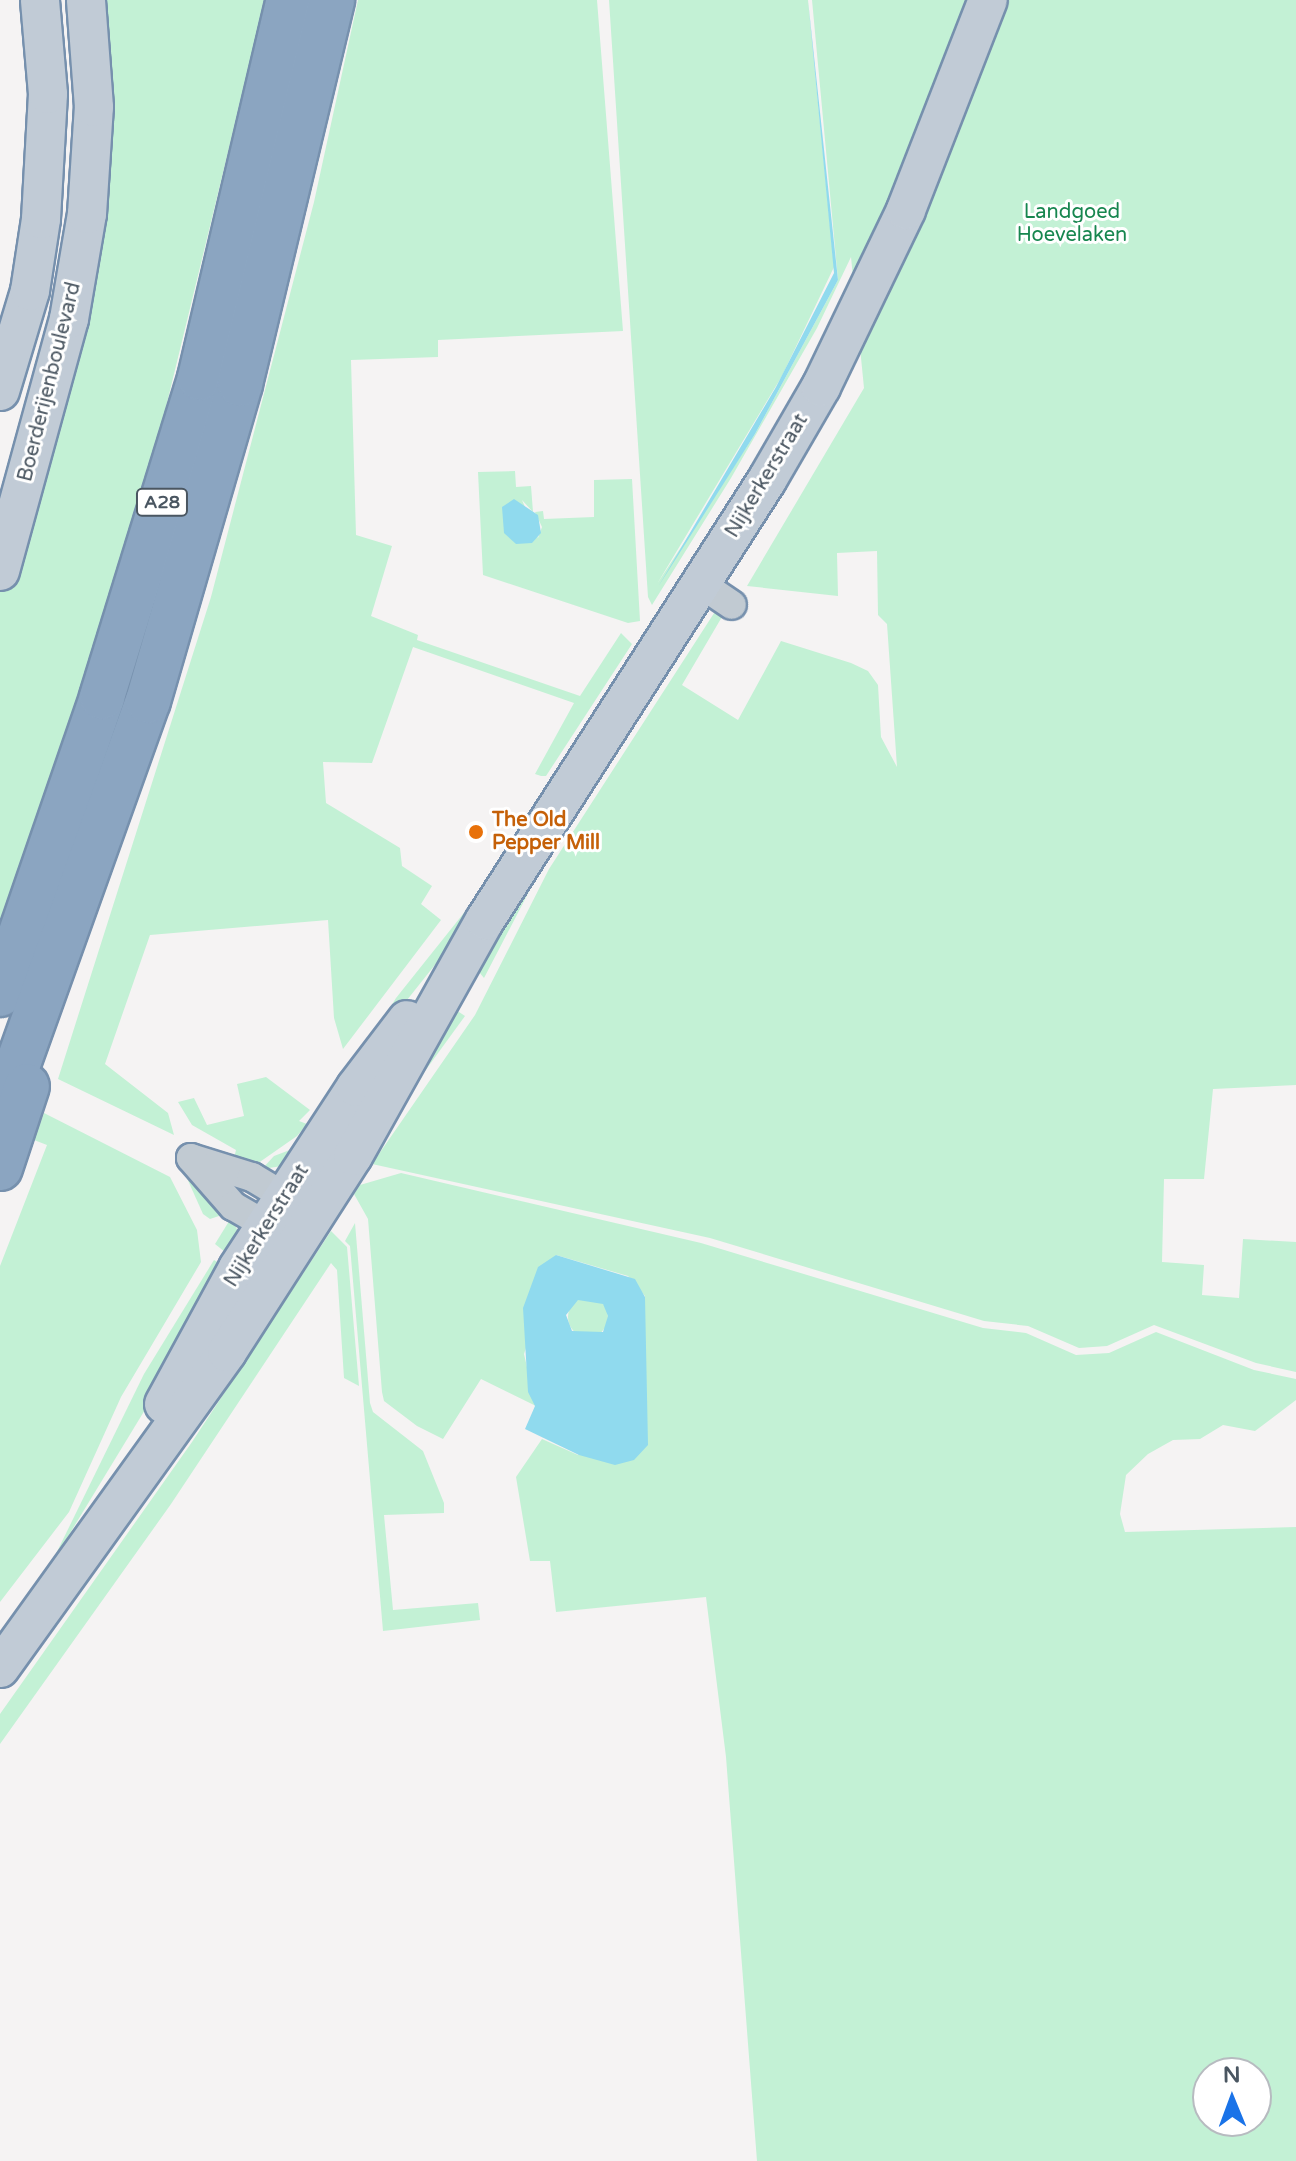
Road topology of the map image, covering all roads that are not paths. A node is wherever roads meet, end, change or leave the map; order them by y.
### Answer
1 (40, 0) edge
2 (86, 0) edge
3 (289, 0) edge
4 (332, 0) edge
5 (988, 0) edge
6 (0, 391) edge
7 (0, 571) edge
8 (485, 920) junction
9 (53, 975) junction
10 (0, 994) edge
11 (0, 1114) edge
12 (0, 1168) edge
13 (275, 1210) junction
14 (303, 1229) junction
15 (80, 1552) junction
16 (0, 1668) edge

1 - 6 main road, Boerderijenboulevard
2 - 7 main road, Boerderijenboulevard
3 - 10 highway, A28
4 - 9 highway, A28
5 - 8 main road, Nijkerkerstraat
8 - 13 main road, Nijkerkerstraat
8 - 14 main road, Nijkerkerstraat
9 - 11 highway, A28
9 - 12 highway, A28
13 - 14 street
13 - 15 main road, Nijkerkerstraat
14 - 15 main road, Nijkerkerstraat
15 - 16 main road, Nijkerkerstraat

